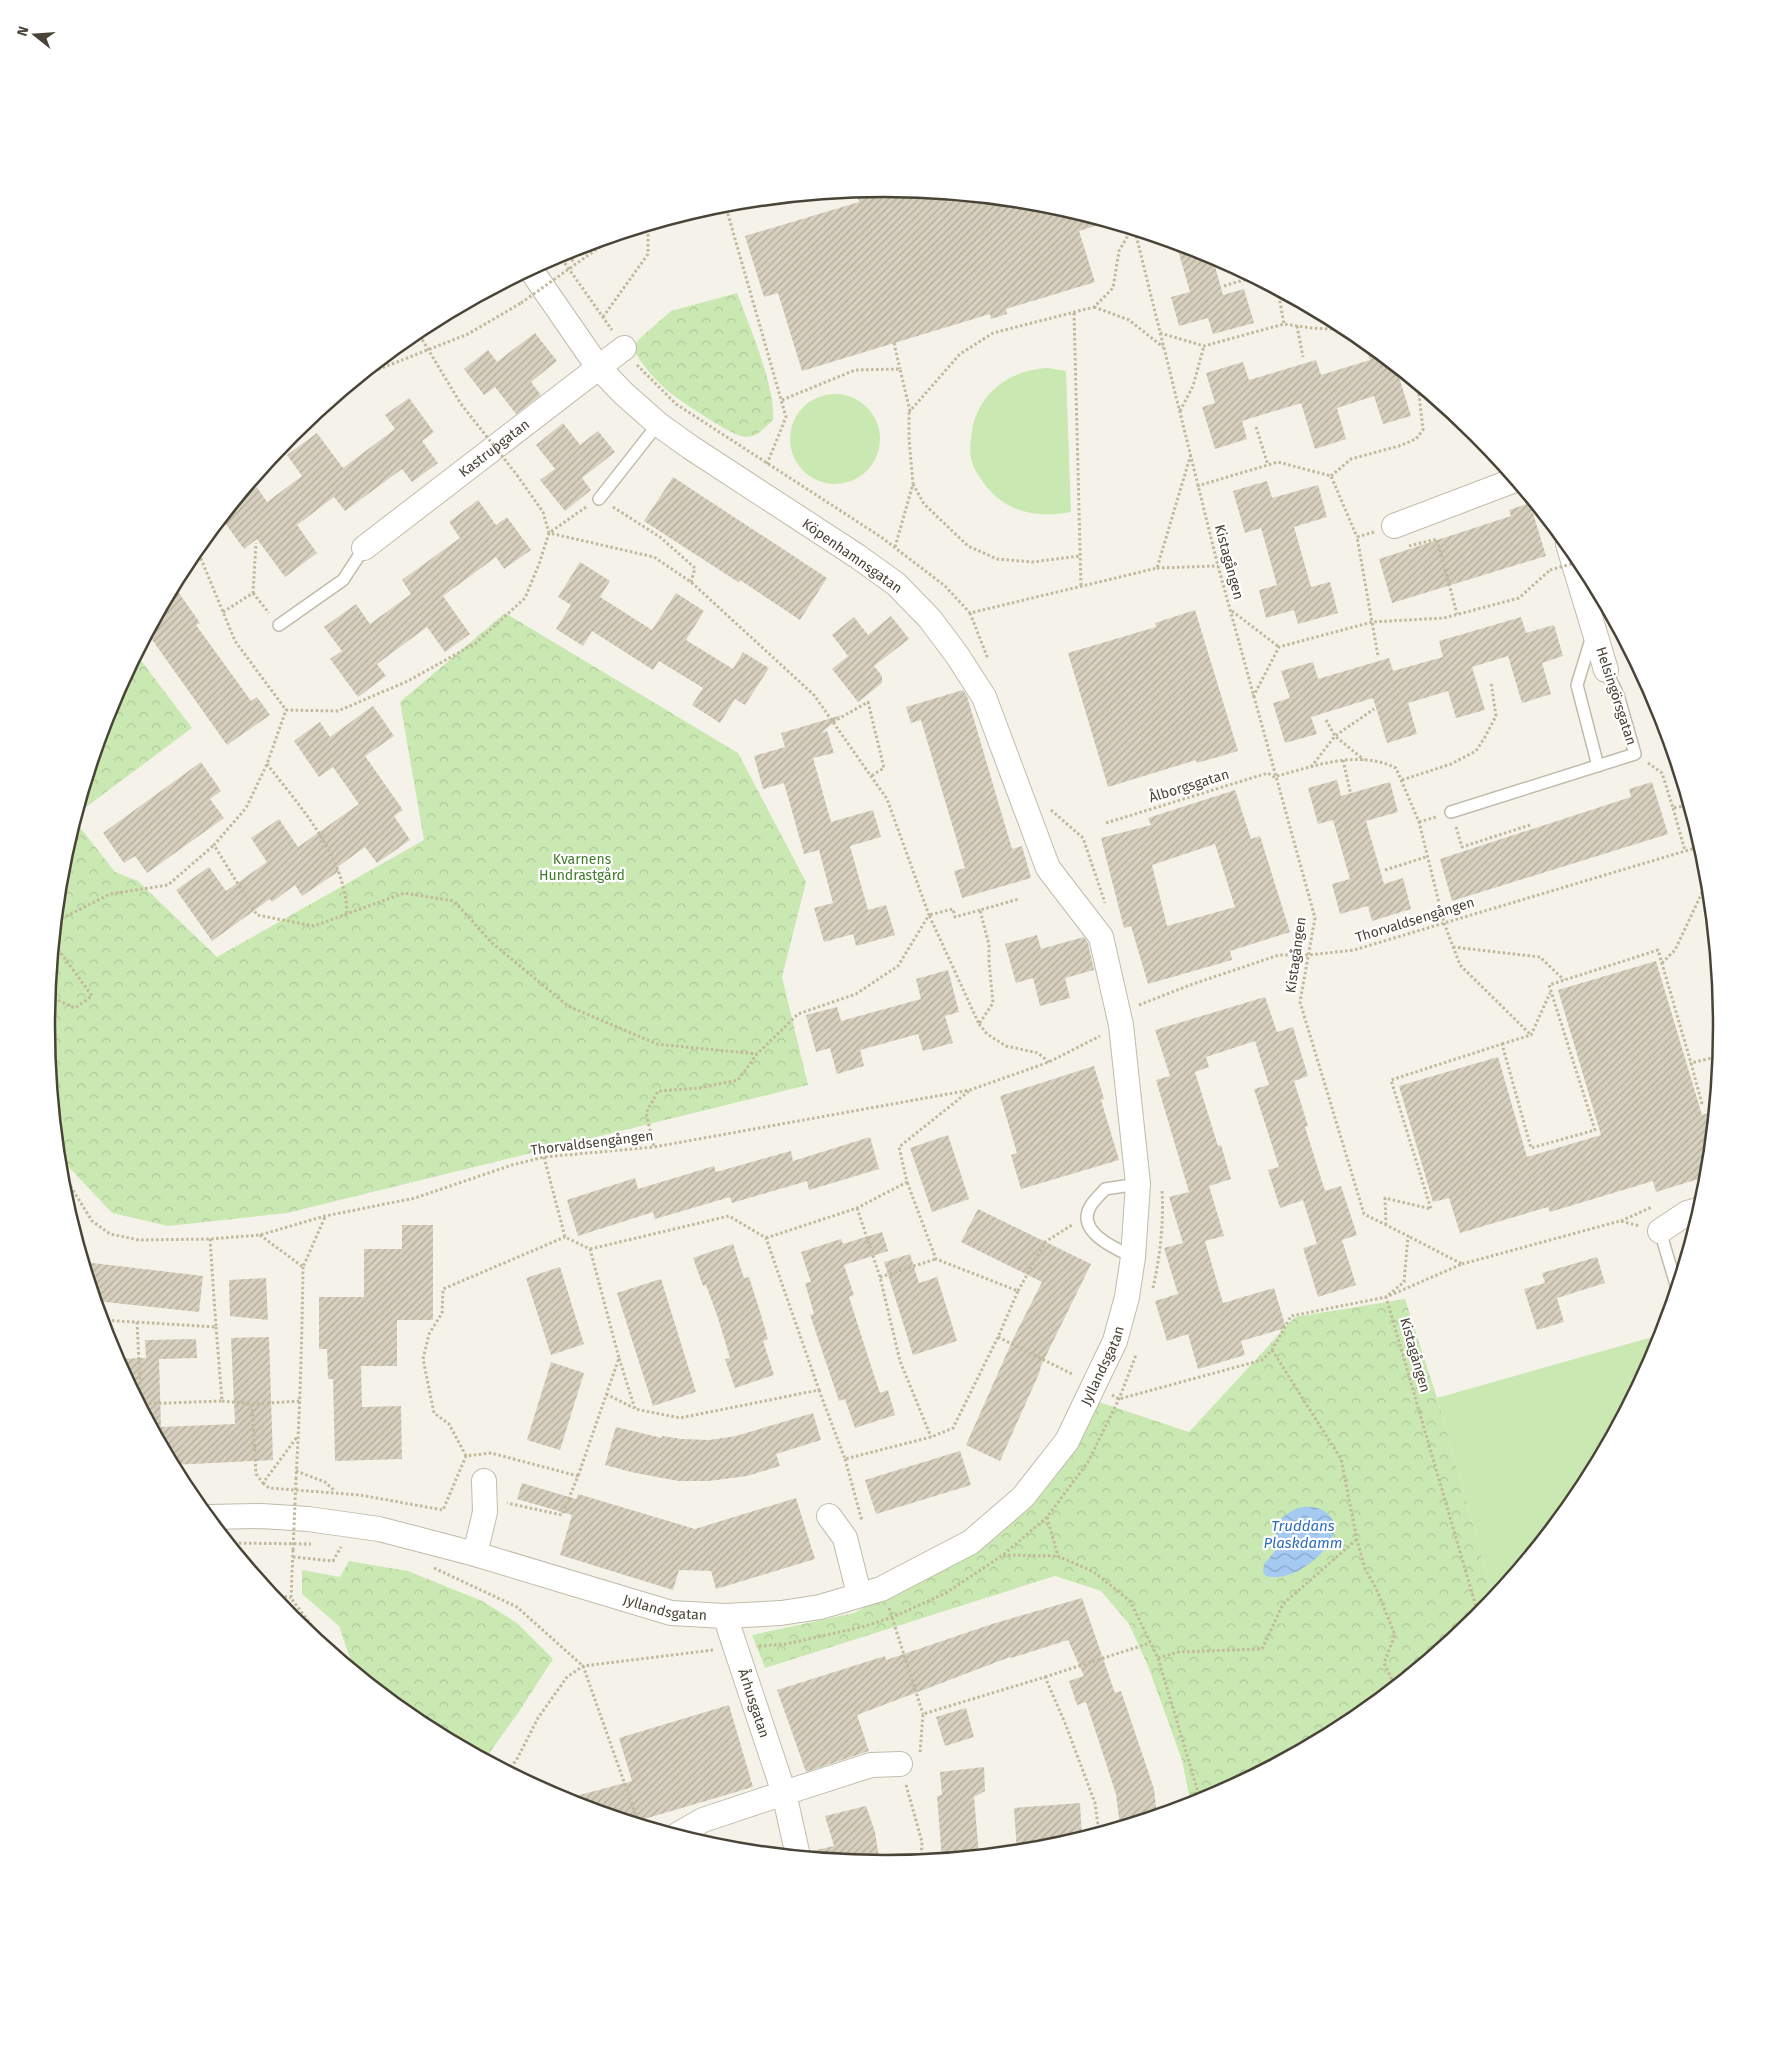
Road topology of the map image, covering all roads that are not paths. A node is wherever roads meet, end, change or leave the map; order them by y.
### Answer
1 (535, 275) edge
2 (624, 348) road end
3 (598, 367) junction
4 (658, 424) junction
5 (1510, 482) edge
6 (599, 499) road end
7 (1394, 526) road end
8 (364, 548) joint
9 (1575, 568) edge
10 (279, 625) road end
11 (1594, 630) junction
12 (1606, 670) joint
13 (1598, 766) junction
14 (1451, 812) road end
15 (1128, 1016) joint
16 (1138, 1184) junction
17 (1693, 1211) edge
18 (1660, 1231) joint
19 (1133, 1257) junction
20 (1674, 1279) edge
21 (485, 1489) road end
22 (829, 1516) dead end
23 (216, 1517) edge
24 (475, 1554) junction
25 (860, 1594) junction
26 (725, 1616) junction
27 (900, 1764) road end
28 (784, 1793) junction
29 (684, 1831) edge
30 (797, 1851) edge

1 - 3 street, Köpenhamnsgatan
2 - 3 street, Kastrupgatan
3 - 4 street, Köpenhamnsgatan
3 - 8 street, Kastrupgatan
4 - 6 lane
4 - 15 street, Köpenhamnsgatan
5 - 7 street
8 - 10 lane
9 - 11 street, Helsingörsgatan
11 - 12 street, Helsingörsgatan
11 - 13 lane, Helsingörsgatan
12 - 13 lane, Helsingörsgatan
13 - 14 lane, Helsingörsgatan
15 - 16 street, Jyllandsgatan
16 - 19 street, Jyllandsgatan
16 - 19 lane
17 - 18 street
18 - 20 lane
19 - 25 street, Jyllandsgatan
21 - 24 street
22 - 25 street
23 - 24 street, Jyllandsgatan
24 - 26 street, Jyllandsgatan
25 - 26 street, Jyllandsgatan
26 - 28 street, Århusgatan
27 - 28 street
28 - 29 street
28 - 30 street, Århusgatan

